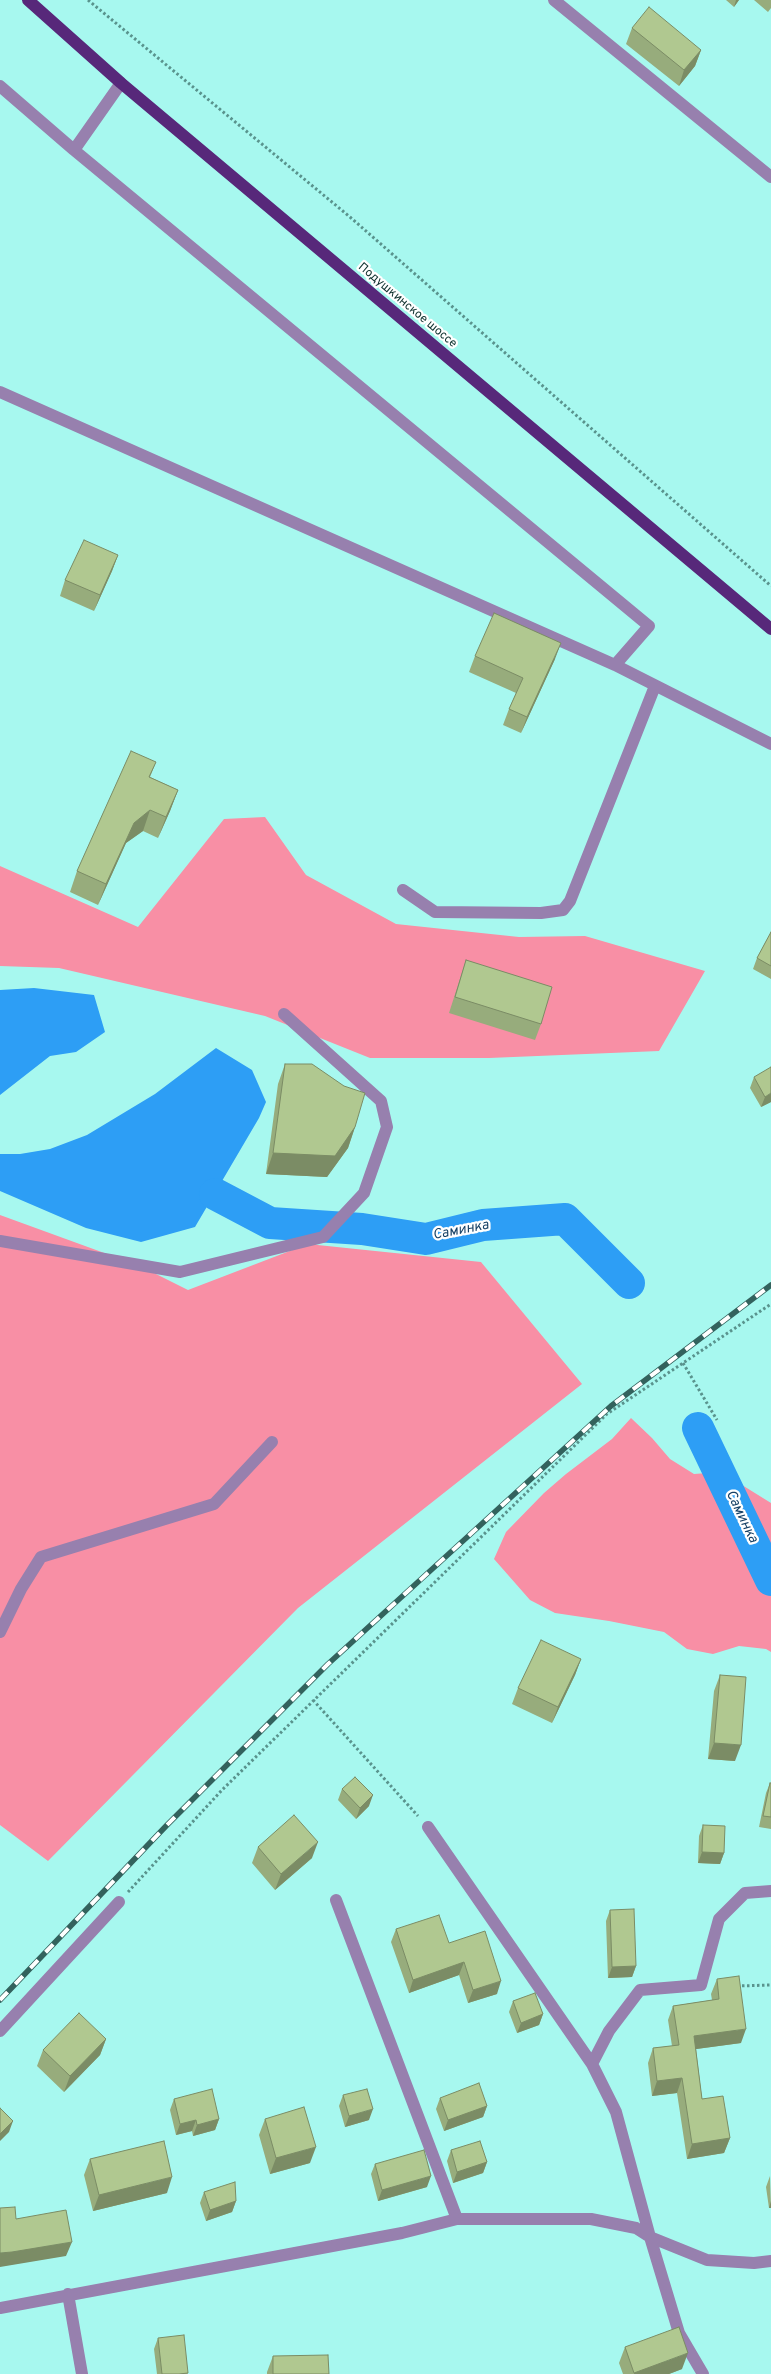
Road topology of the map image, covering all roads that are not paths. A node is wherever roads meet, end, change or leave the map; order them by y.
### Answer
1 (28, 0) edge
2 (554, 0) edge
3 (121, 83) junction
4 (0, 86) edge
5 (74, 150) junction
6 (771, 177) edge
7 (0, 392) edge
8 (771, 629) edge
9 (615, 665) junction
10 (655, 686) junction
11 (771, 744) edge
12 (403, 890) dead end
13 (284, 1014) dead end
14 (0, 1241) edge
15 (272, 1442) dead end
16 (0, 1632) edge
17 (428, 1827) road end
18 (771, 1891) edge
19 (336, 1900) dead end
20 (119, 1902) road end
21 (0, 2031) edge
22 (592, 2064) junction
23 (457, 2219) junction
24 (650, 2237) junction
25 (771, 2261) edge
26 (68, 2294) junction
27 (0, 2308) edge
28 (82, 2374) edge
29 (703, 2374) edge

1 - 3 main road, Подушкинское шоссе
2 - 6 street
3 - 5 street
3 - 8 main road, Подушкинское шоссе
4 - 5 street
5 - 9 street
7 - 9 street
9 - 10 street
10 - 11 street
10 - 12 street
13 - 14 street
15 - 16 street
17 - 22 street
18 - 22 street
19 - 23 street
20 - 21 street
22 - 24 street
23 - 24 street
23 - 26 street
24 - 25 street
24 - 29 street
26 - 27 street
26 - 28 street

